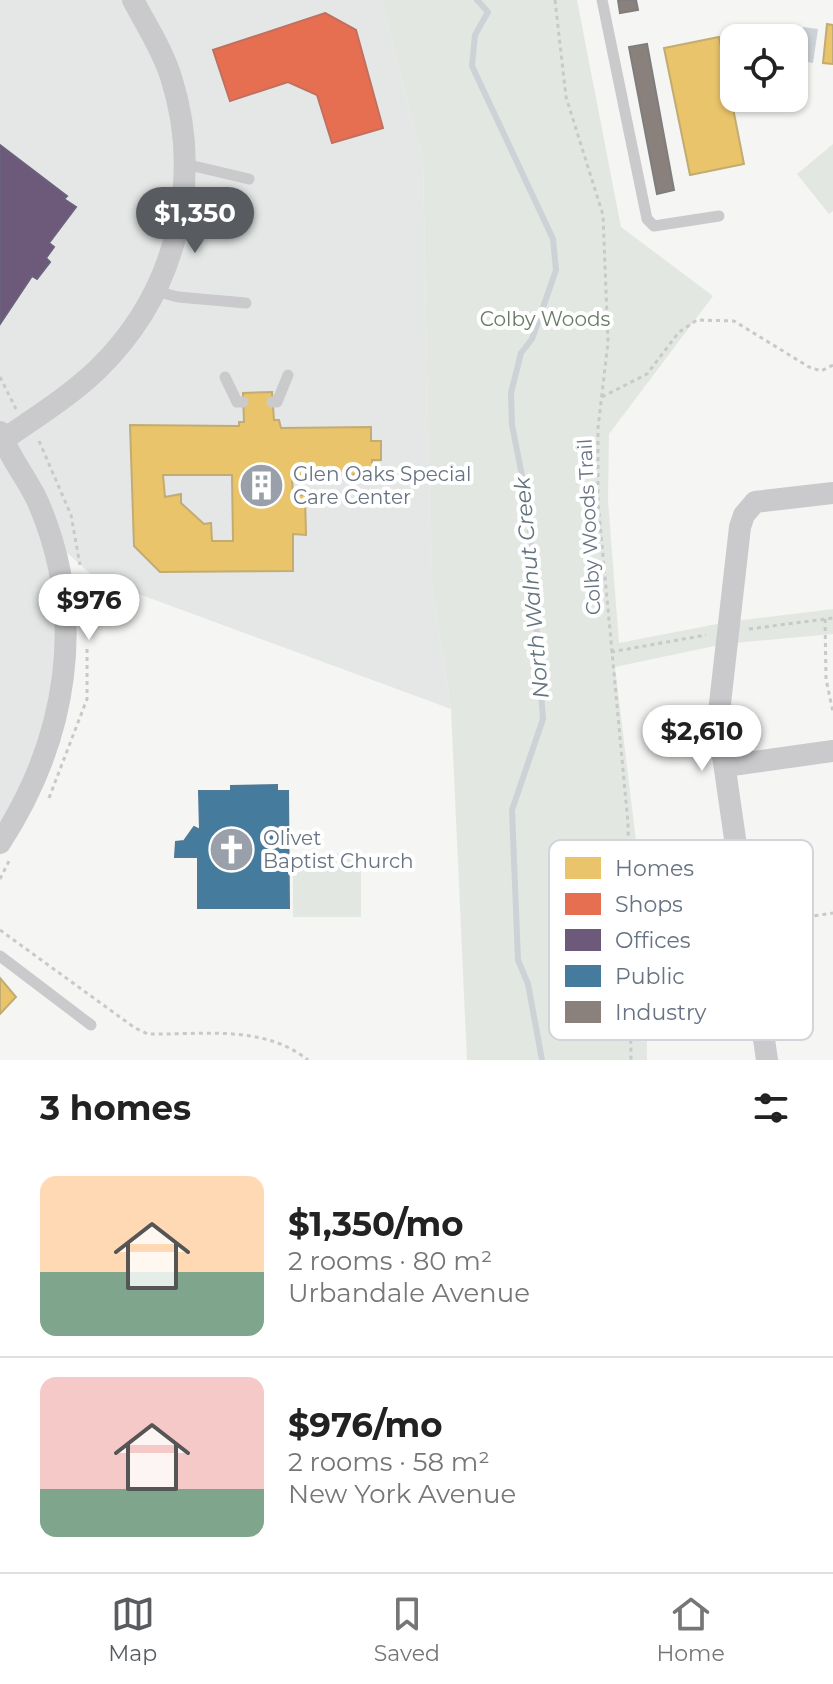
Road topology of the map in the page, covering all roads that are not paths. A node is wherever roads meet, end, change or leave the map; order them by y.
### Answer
1 (133, 0) edge
2 (602, 0) edge
3 (185, 164) junction
4 (249, 179) dead end
5 (719, 216) dead end
6 (155, 291) junction
7 (246, 303) dead end
8 (288, 375) dead end
9 (225, 377) dead end
10 (243, 402) dead end
11 (272, 402) dead end
12 (1, 438) edge
13 (833, 493) edge
14 (833, 751) edge
15 (725, 766) junction
16 (736, 840) edge
17 (0, 843) edge
18 (0, 956) edge
19 (91, 1025) dead end
20 (764, 1040) edge
21 (767, 1060) edge

1 - 3 street
2 - 5 lane
3 - 4 lane
3 - 6 street
6 - 7 lane
6 - 12 street
8 - 11 lane
9 - 10 lane
12 - 17 street
13 - 15 street
14 - 15 street
15 - 16 street
18 - 19 lane
20 - 21 street

